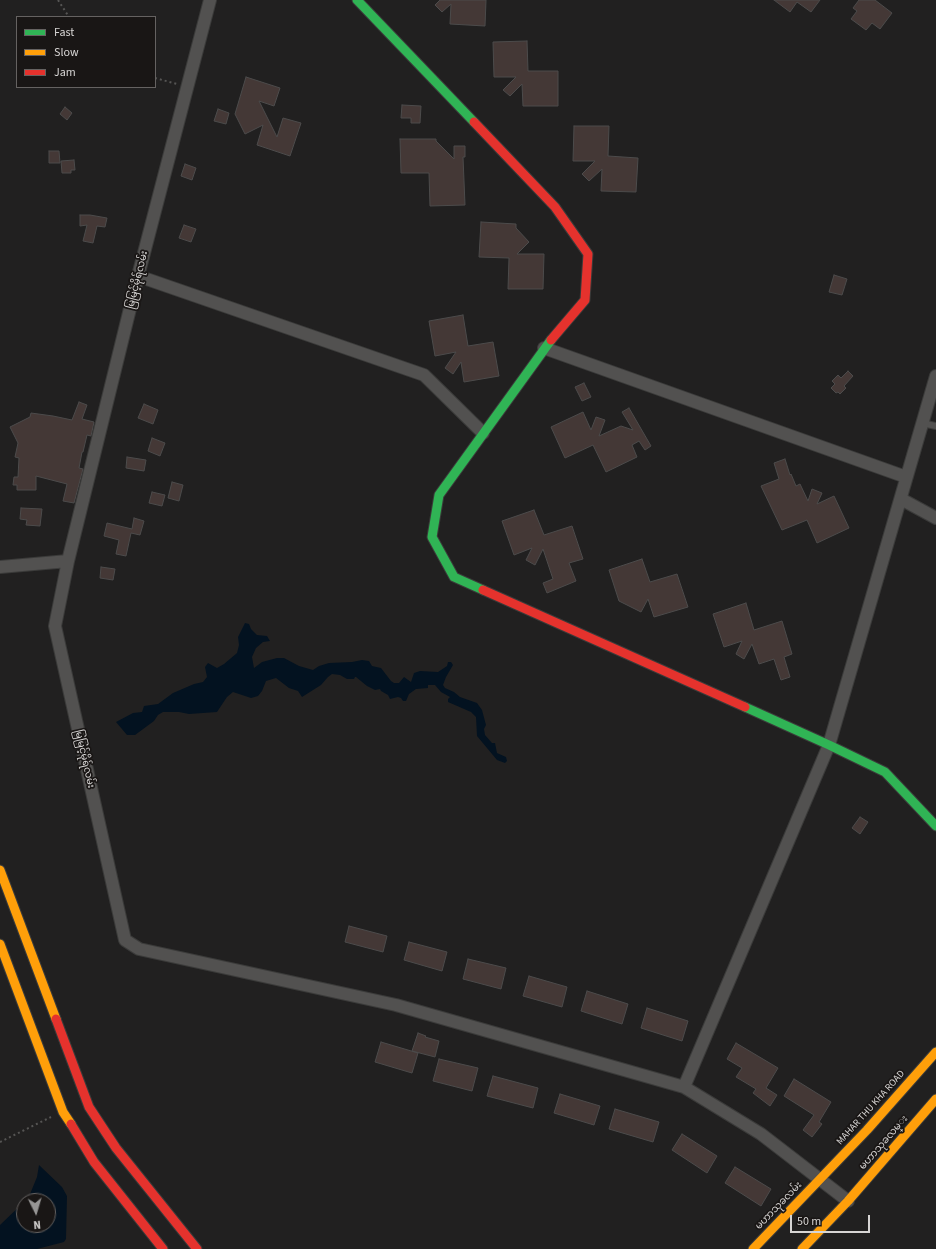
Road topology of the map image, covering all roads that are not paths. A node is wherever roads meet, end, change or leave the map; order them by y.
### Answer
1 (210, 0) edge
2 (357, 0) edge
3 (138, 276) junction
4 (544, 348) junction
5 (936, 376) edge
6 (922, 423) junction
7 (936, 426) edge
8 (483, 433) junction
9 (906, 477) junction
10 (901, 499) junction
11 (936, 518) edge
12 (68, 561) junction
13 (0, 567) edge
14 (829, 745) junction
15 (936, 826) edge
16 (0, 870) edge
17 (0, 944) edge
18 (936, 1052) edge
19 (684, 1087) junction
20 (936, 1099) edge
21 (821, 1179) junction
22 (848, 1201) junction
23 (163, 1249) edge
24 (197, 1249) edge
25 (753, 1249) edge
26 (802, 1249) edge

1 - 3 street, မြမြင့်မိုရ်လမ်း
2 - 4 street
3 - 8 street
3 - 12 street, မြမြင့်မိုရ်လမ်း
4 - 8 street
4 - 9 street
5 - 6 street
6 - 7 lane
6 - 9 street
8 - 14 street
9 - 10 street
10 - 11 street
10 - 14 street
12 - 13 street
12 - 19 street, မြမြင့်မိုရ်လမ်း
14 - 15 street
14 - 19 street
16 - 24 street
17 - 23 street
18 - 21 street, MAHAR THU KHA ROAD
19 - 21 street
20 - 22 street, မဟာသုခလမ္း
21 - 22 street
21 - 25 street, မဟာသုခလမ်း
22 - 26 street

